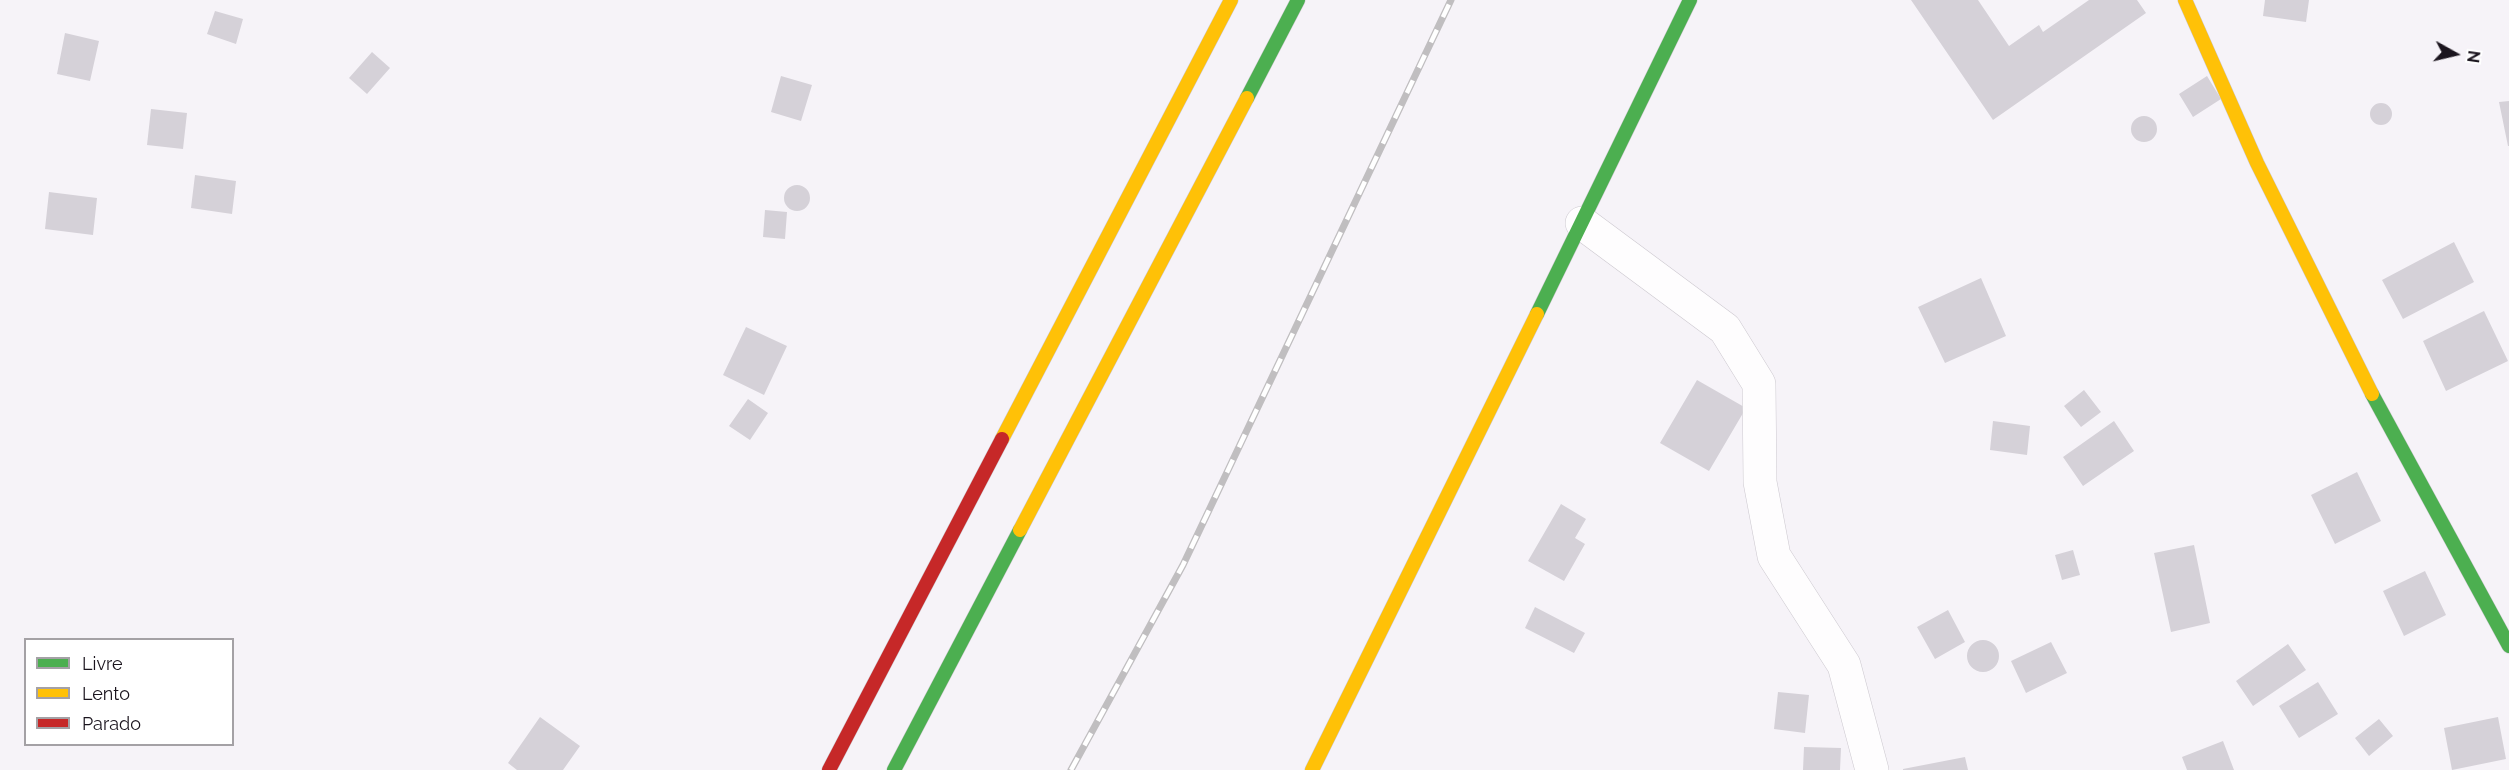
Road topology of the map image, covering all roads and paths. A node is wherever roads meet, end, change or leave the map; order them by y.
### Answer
1 (1231, 0) edge
2 (1298, 0) edge
3 (1690, 0) edge
4 (2185, 0) edge
5 (1582, 223) junction
6 (2509, 646) edge
7 (829, 770) edge
8 (894, 770) edge
9 (1312, 770) edge
10 (1872, 770) edge

1 - 7 main road
2 - 8 main road
3 - 5 main road
4 - 6 main road
5 - 9 main road
5 - 10 street

